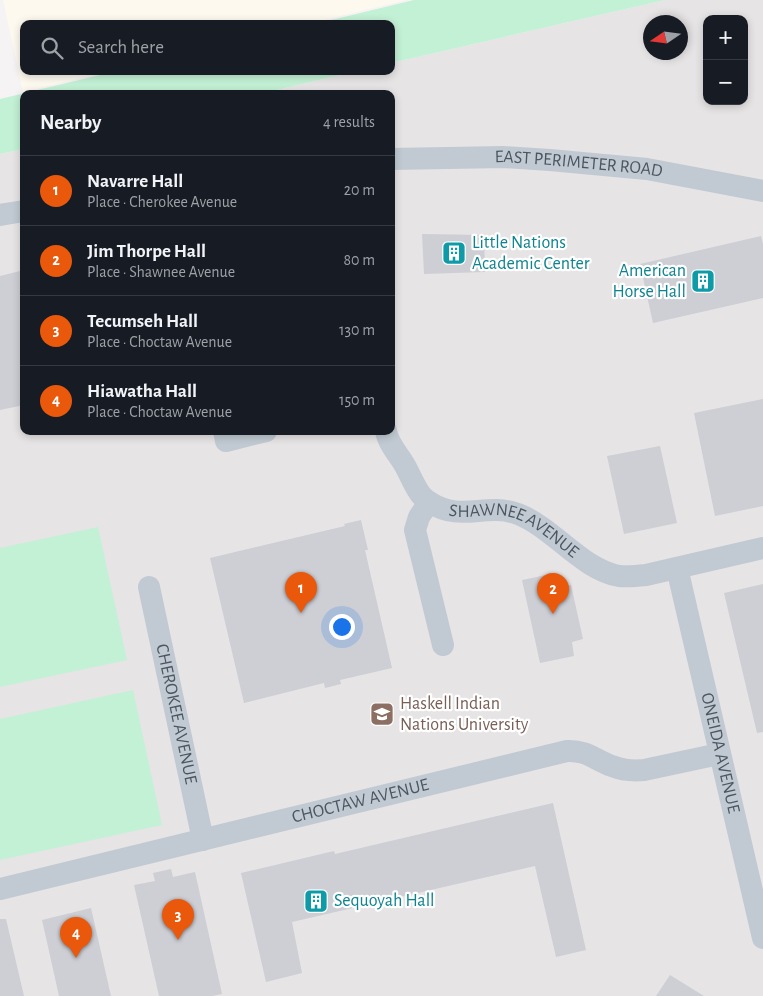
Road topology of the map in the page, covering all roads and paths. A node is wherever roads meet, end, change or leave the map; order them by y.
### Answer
1 (395, 158) edge
2 (763, 191) edge
3 (20, 212) edge
4 (0, 214) edge
5 (225, 435) edge
6 (250, 435) edge
7 (387, 435) edge
8 (429, 502) junction
9 (763, 548) edge
10 (677, 568) junction
11 (150, 587) dead end
12 (443, 645) dead end
13 (719, 754) junction
14 (203, 840) junction
15 (0, 889) edge
16 (763, 938) edge

1 - 2 street, EAST PERIMETER ROAD
3 - 4 street
5 - 6 street
7 - 8 street, SHAWNEE AVENUE
8 - 10 street, SHAWNEE AVENUE
8 - 12 street
9 - 10 street, SHAWNEE AVENUE
10 - 13 street, ONEIDA AVENUE
11 - 14 street, CHEROKEE AVENUE
13 - 14 street, CHOCTAW AVENUE
13 - 16 street, ONEIDA AVENUE
14 - 15 street, CHOCTAW AVENUE

